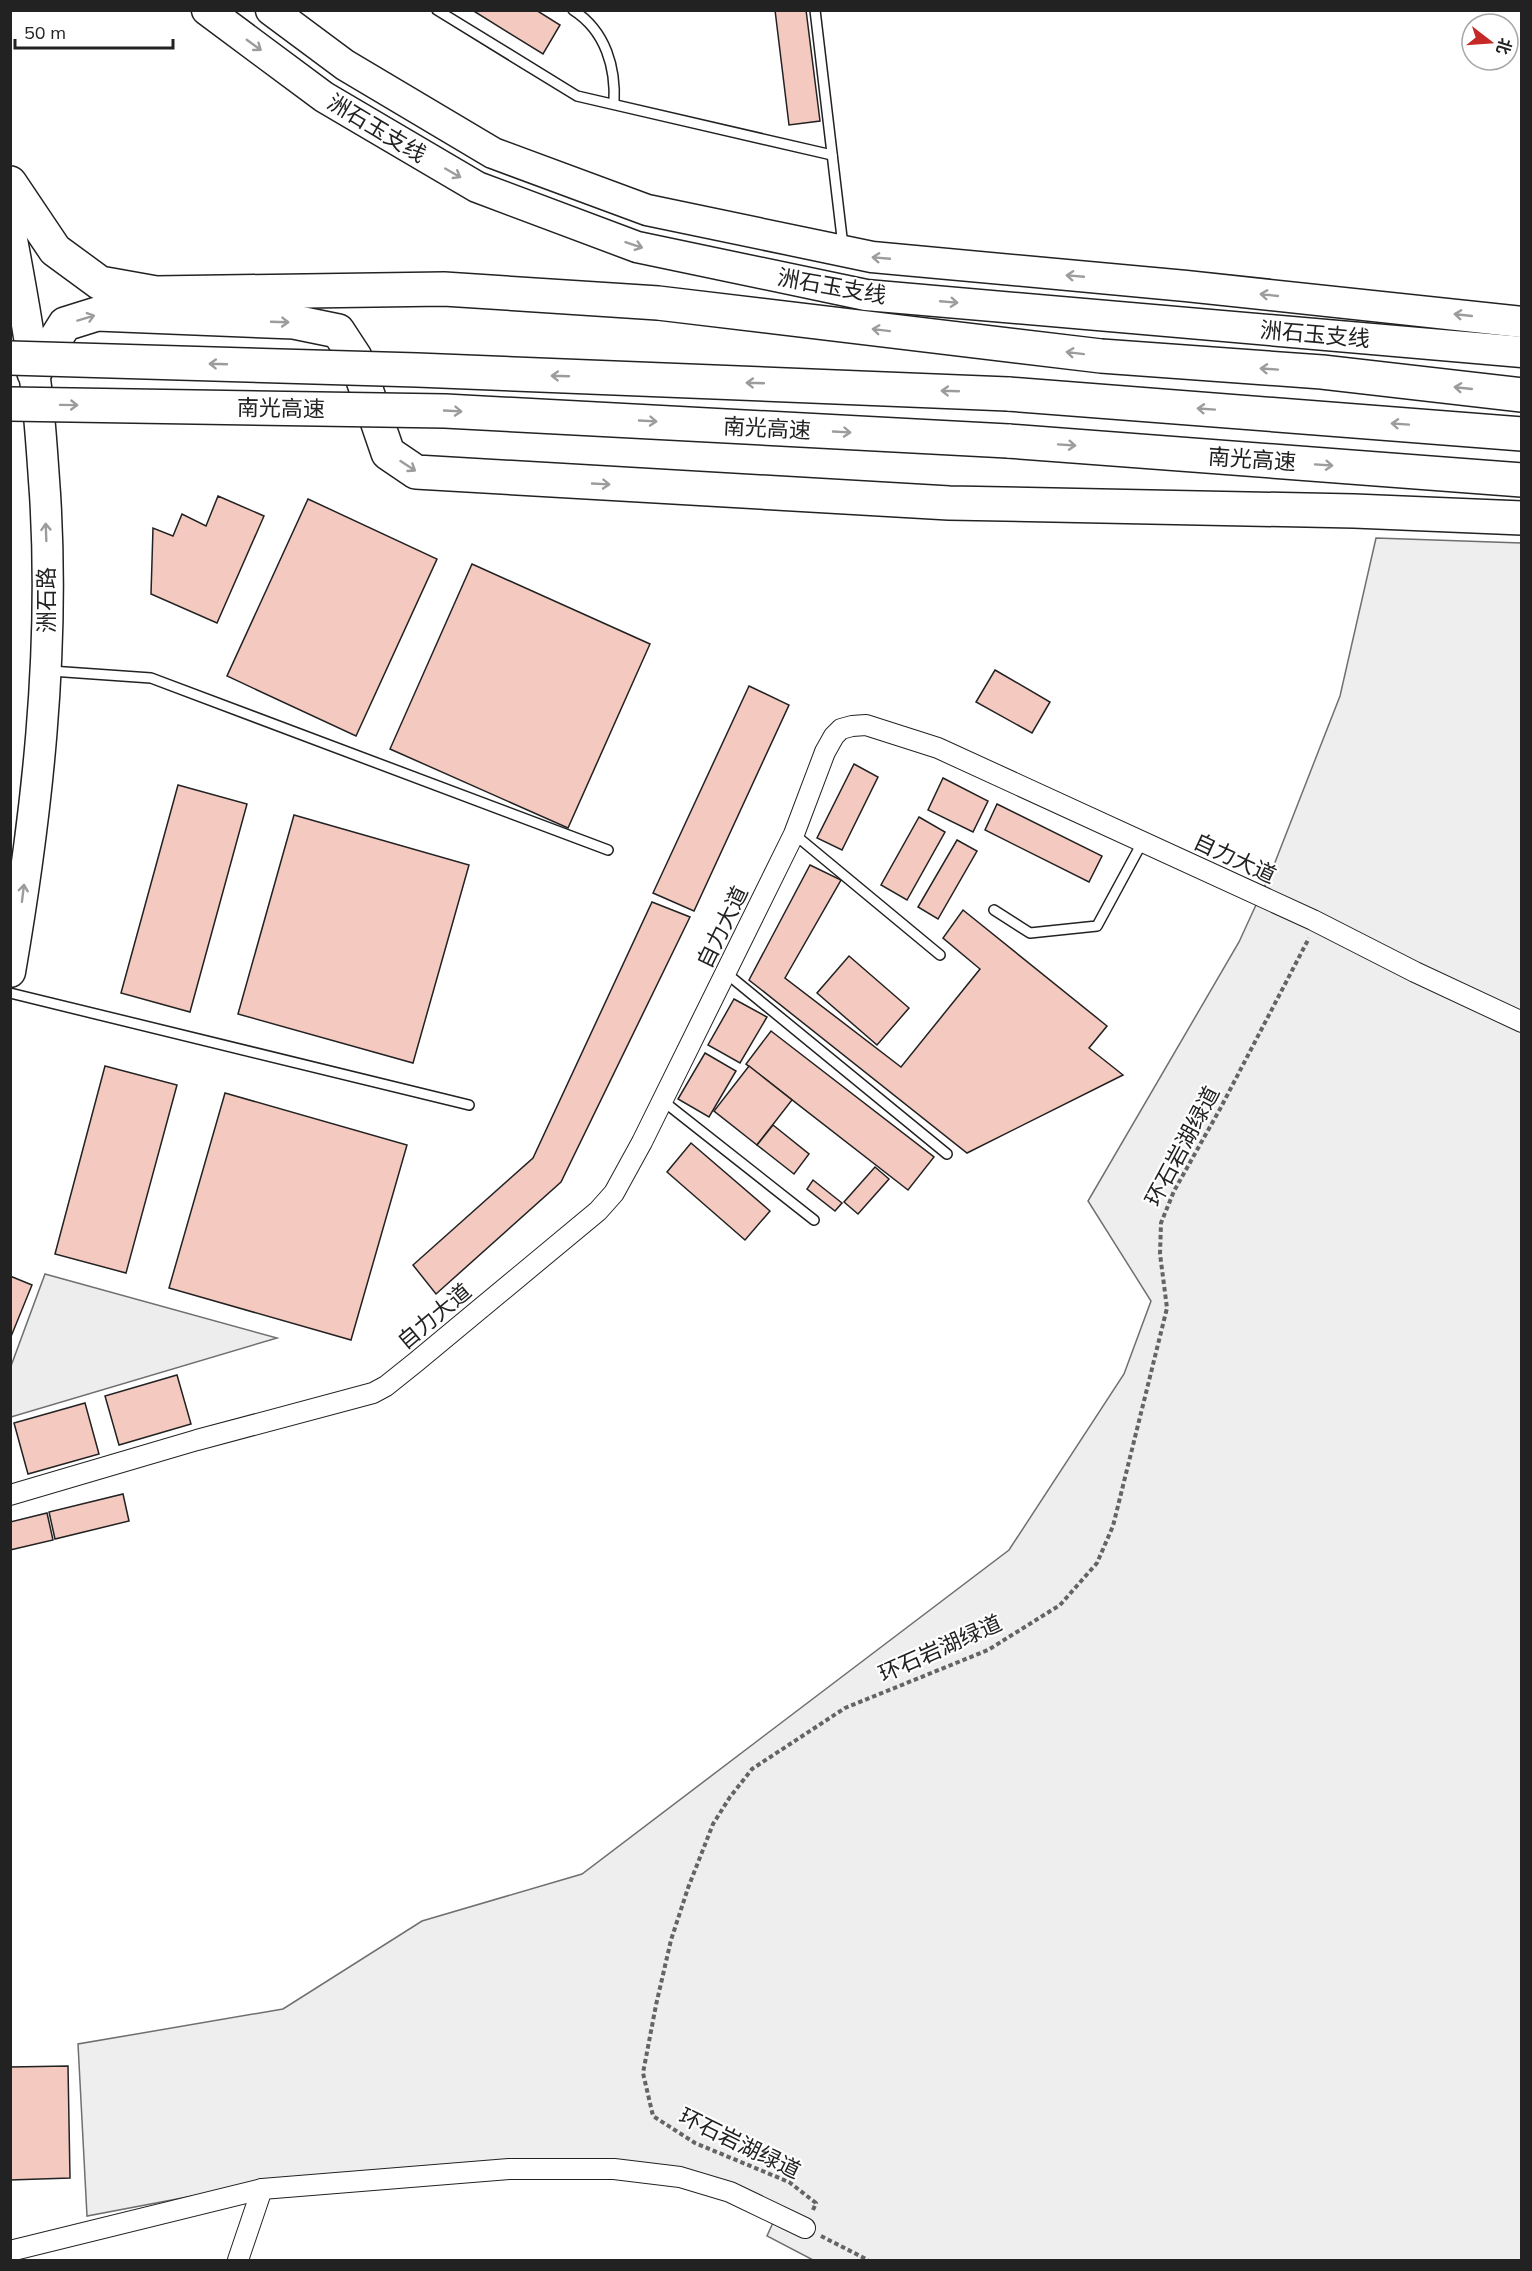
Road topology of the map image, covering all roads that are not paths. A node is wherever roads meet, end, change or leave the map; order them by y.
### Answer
1 (207, 10) edge
2 (271, 10) edge
3 (437, 10) edge
4 (573, 10) edge
5 (815, 10) edge
6 (614, 104) junction
7 (832, 155) junction
8 (10, 183) edge
9 (10, 229) edge
10 (843, 252) junction
11 (1521, 322) edge
12 (1521, 352) edge
13 (22, 366) edge
14 (1521, 395) edge
15 (10, 404) edge
16 (1521, 434) edge
17 (1521, 480) edge
18 (1521, 518) edge
19 (45, 670) junction
20 (794, 834) junction
21 (1143, 842) junction
22 (608, 850) dead end
23 (994, 910) dead end
24 (940, 955) dead end
25 (10, 972) edge
26 (726, 973) junction
27 (10, 993) edge
28 (1521, 1022) edge
29 (663, 1101) junction
30 (469, 1105) dead end
31 (947, 1154) dead end
32 (814, 1220) dead end
33 (10, 1495) edge
34 (262, 2189) junction
35 (805, 2228) road end
36 (10, 2252) edge
37 (238, 2260) edge

1 -> 12 main road, 洲石玉支线
2 - 10 main road, 洲石玉支线
3 - 6 lane
4 - 6 lane
5 - 7 lane
6 - 7 lane
7 - 10 lane
14 -> 8 highway
9 - 13 main road, 洲石路
11 -> 10 main road, 洲石玉支线
16 -> 13 highway, 南光高速, bridge
13 -> 18 highway
19 -> 13 main road, 洲石路
15 -> 17 highway, 南光高速, bridge
19 - 22 lane
25 -> 19 main road, 洲石路
20 - 21 street, 自力大道
20 - 24 lane
20 - 26 street, 自力大道
21 - 23 lane
21 - 28 street, 自力大道
26 - 29 street, 自力大道
26 - 31 lane
27 - 30 lane
29 - 32 lane
29 - 33 street, 自力大道
34 - 35 street
34 - 36 street
34 - 37 street

